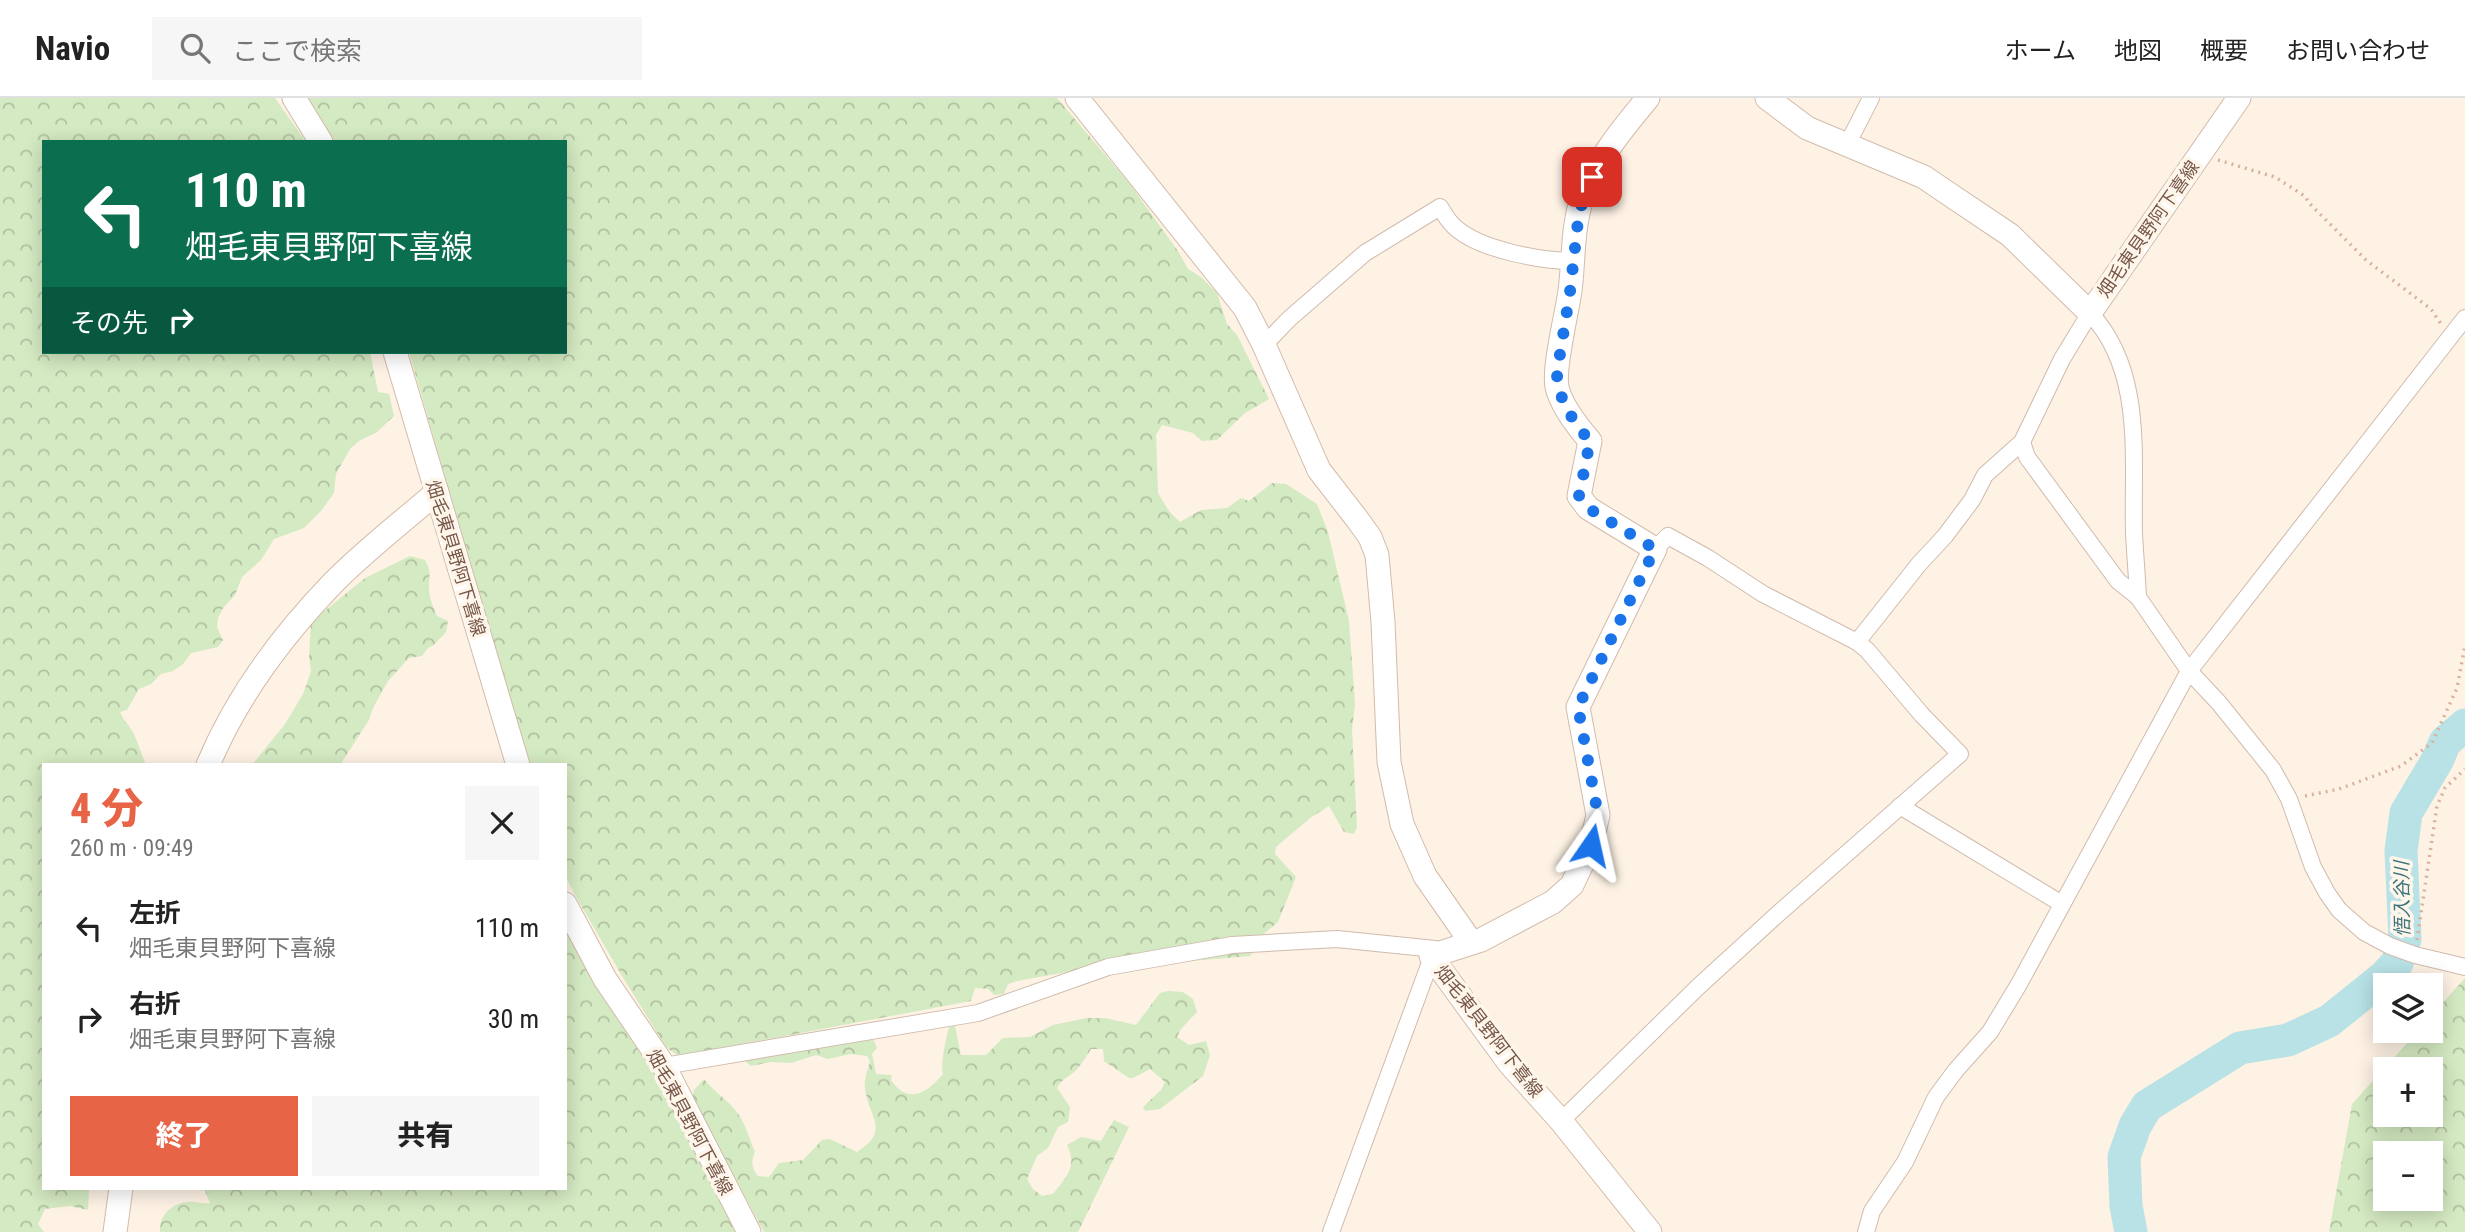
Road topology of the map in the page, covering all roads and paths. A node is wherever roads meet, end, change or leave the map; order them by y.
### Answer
1 (294, 98) edge
2 (1077, 98) edge
3 (1648, 98) edge
4 (1767, 98) edge
5 (1871, 98) edge
6 (2239, 98) edge
7 (320, 140) edge
8 (1848, 144) junction
9 (2200, 155) junction
10 (1573, 261) junction
11 (2090, 313) junction
12 (2465, 318) edge
13 (2450, 338) junction
14 (1264, 345) junction
15 (396, 354) edge
16 (2022, 442) junction
17 (437, 492) junction
18 (1655, 549) junction
19 (2138, 597) junction
20 (1857, 642) junction
21 (2465, 646) edge
22 (2189, 671) junction
23 (209, 763) edge
24 (517, 763) edge
25 (2465, 769) edge
26 (2289, 799) junction
27 (1900, 806) junction
28 (2062, 904) junction
29 (567, 908) edge
30 (2414, 955) junction
31 (1432, 957) junction
32 (2465, 967) edge
33 (664, 1066) junction
34 (1561, 1121) junction
35 (121, 1190) edge
36 (115, 1232) edge
37 (749, 1232) edge
38 (1331, 1232) edge
39 (1650, 1232) edge
40 (1866, 1232) edge

1 - 7 main road
2 - 14 main road
3 - 10 main road
4 - 8 main road, 畑毛東貝野阿下喜線
5 - 8 street
6 - 9 main road, 畑毛東貝野阿下喜線
8 - 11 main road, 畑毛東貝野阿下喜線
9 - 11 main road, 畑毛東貝野阿下喜線
9 - 13 path
10 - 14 street
10 - 18 main road
11 - 16 street
11 - 19 street
12 - 13 street
13 - 22 street
14 - 31 main road
15 - 17 main road, 畑毛東貝野阿下喜線
16 - 19 street
16 - 20 street
17 - 23 main road
17 - 24 main road, 畑毛東貝野阿下喜線
18 - 20 street
18 - 31 main road, 畑毛東貝野阿下喜線
19 - 22 street
20 - 27 street
21 - 26 path
22 - 26 street
22 - 28 street
25 - 30 path
26 - 30 street
27 - 28 street
27 - 34 street
28 - 40 street
29 - 33 main road, 畑毛東貝野阿下喜線
30 - 32 street
31 - 33 street
31 - 34 main road, 畑毛東貝野阿下喜線
31 - 38 street
33 - 37 main road, 畑毛東貝野阿下喜線
34 - 39 main road, 畑毛東貝野阿下喜線
35 - 36 main road

